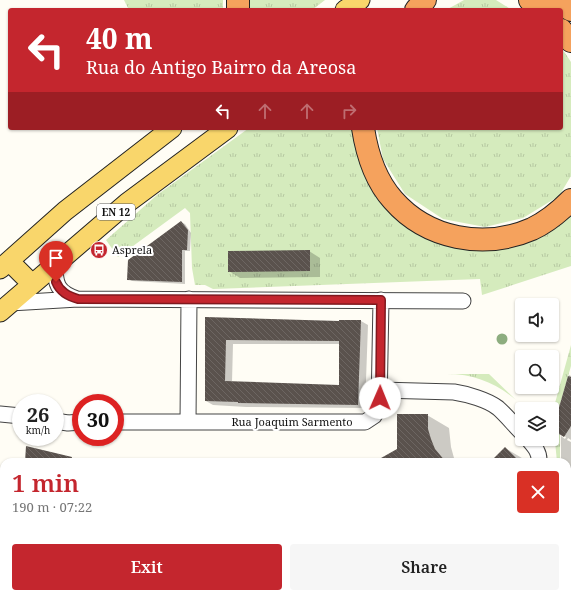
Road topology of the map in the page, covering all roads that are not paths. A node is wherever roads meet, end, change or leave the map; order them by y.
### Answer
1 (360, 0) edge
2 (424, 0) edge
3 (530, 0) edge
4 (552, 0) edge
5 (347, 8) edge
6 (409, 8) edge
7 (418, 8) edge
8 (539, 8) edge
9 (571, 10) edge
10 (563, 32) edge
11 (571, 41) edge
12 (169, 130) edge
13 (225, 130) edge
14 (363, 130) edge
15 (571, 200) edge
16 (55, 264) junction
17 (5, 265) edge
18 (32, 284) junction
19 (78, 299) junction
20 (189, 299) junction
21 (381, 300) junction
22 (463, 301) dead end
23 (5, 304) edge
24 (380, 390) junction
25 (0, 414) edge
26 (12, 415) edge
27 (124, 422) edge
28 (188, 422) junction
29 (515, 426) edge
30 (535, 446) edge
31 (540, 458) edge

1 - 5 main road
2 - 6 main road
2 - 7 highway
3 - 8 highway
4 - 9 highway
10 - 11 highway
12 - 17 main road, EN 12
13 - 16 main road, EN 12
14 - 15 highway
16 - 18 main road, EN 12
16 - 19 street
17 - 18 main road, EN 12
18 - 23 main road, EN 12
19 - 20 street
19 - 23 street
20 - 21 street
20 - 28 street
21 - 22 street
21 - 24 street, Rua Joaquim Sarmento
24 - 28 street, Rua Joaquim Sarmento
24 - 29 street
25 - 26 street
27 - 28 street, Rua Joaquim Sarmento
30 - 31 street

